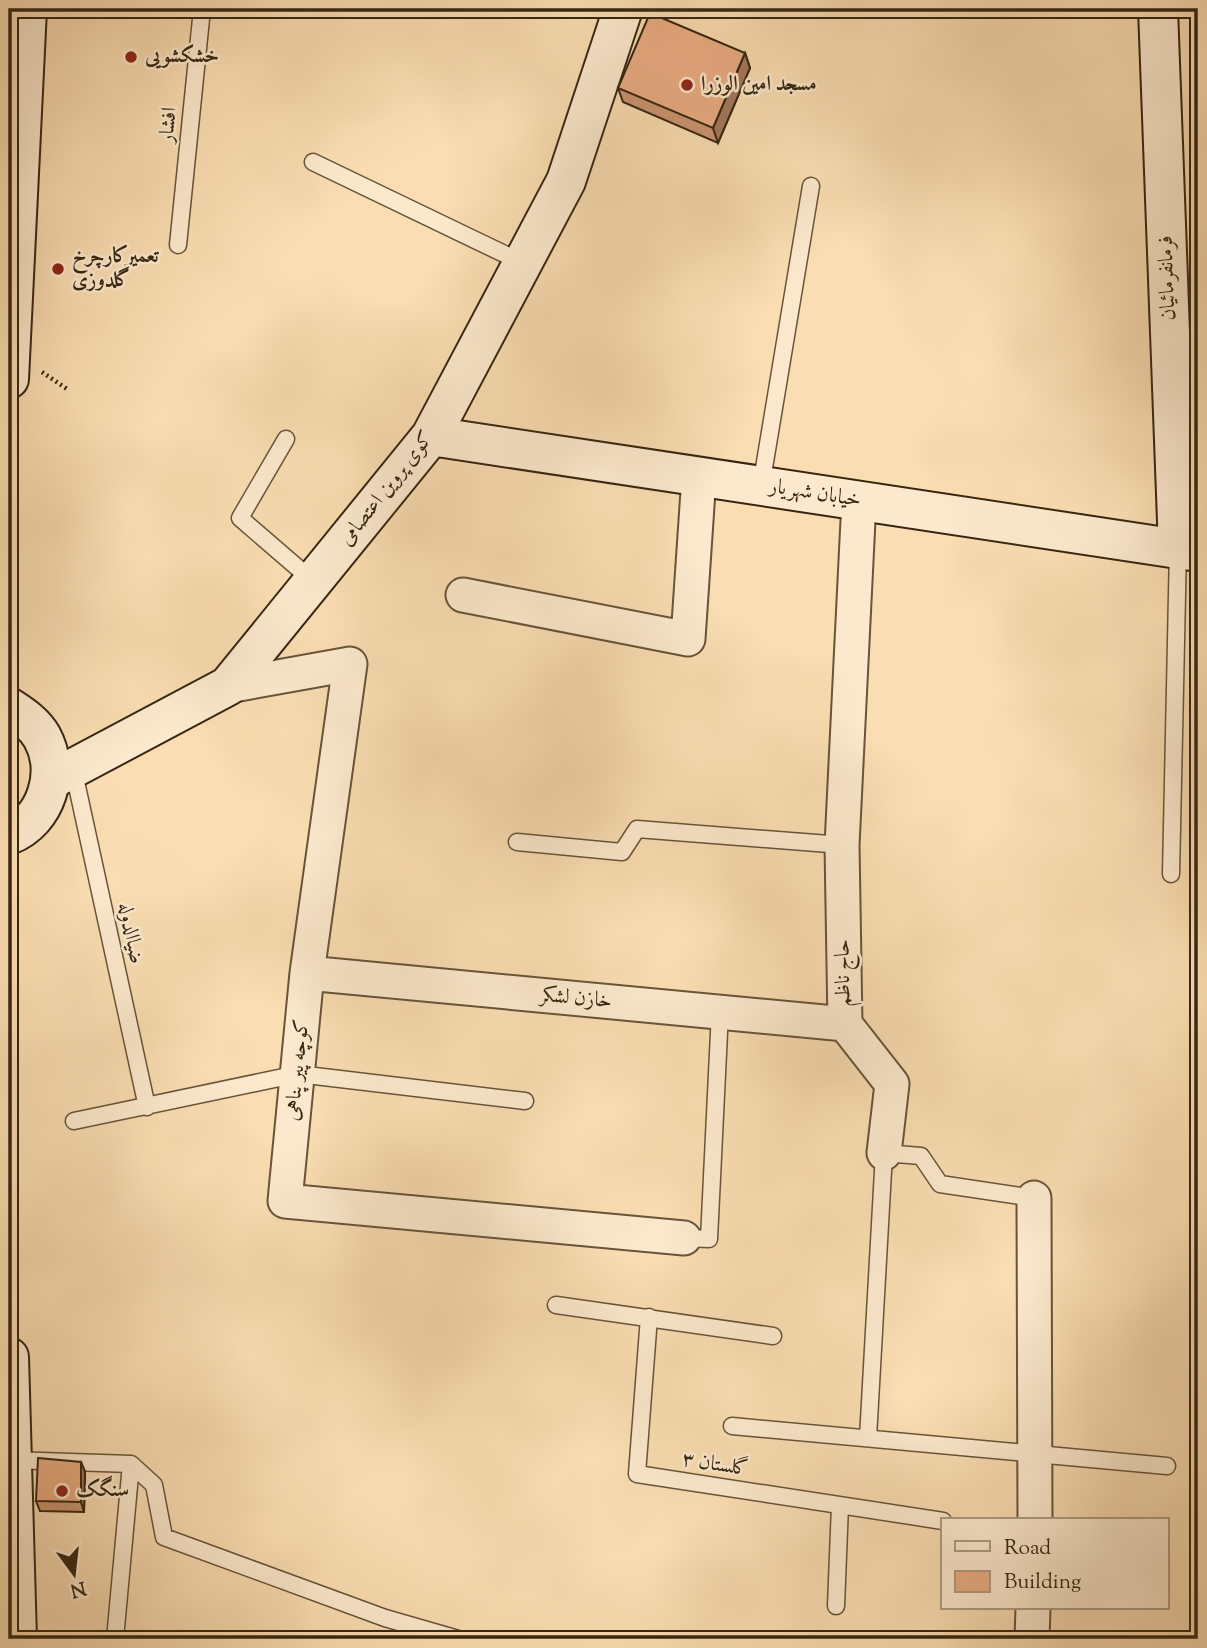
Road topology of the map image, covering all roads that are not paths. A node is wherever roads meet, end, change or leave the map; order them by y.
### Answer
1 (27, 9) edge
2 (202, 9) edge
3 (623, 9) edge
4 (1158, 9) edge
5 (313, 162) dead end
6 (811, 186) dead end
7 (178, 245) dead end
8 (523, 263) junction
9 (9, 379) edge
10 (431, 436) junction
11 (286, 439) dead end
12 (699, 476) junction
13 (761, 486) junction
14 (859, 500) junction
15 (1188, 550) edge
16 (313, 581) junction
17 (463, 595) dead end
18 (228, 686) junction
19 (9, 707) edge
20 (62, 774) junction
21 (9, 835) edge
22 (517, 842) dead end
23 (842, 845) junction
24 (1171, 874) dead end
25 (307, 973) junction
26 (720, 1012) junction
27 (845, 1024) junction
28 (298, 1074) junction
29 (525, 1101) dead end
30 (147, 1107) junction
31 (74, 1121) dead end
32 (884, 1153) junction
33 (1034, 1198) joint
34 (684, 1238) joint
35 (556, 1305) dead end
36 (649, 1317) junction
37 (773, 1336) dead end
38 (9, 1357) edge
39 (732, 1426) dead end
40 (868, 1438) junction
41 (1034, 1452) junction
42 (11, 1460) junction
43 (131, 1464) junction
44 (1167, 1466) dead end
45 (840, 1505) junction
46 (1035, 1518) edge
47 (941, 1521) edge
48 (836, 1606) dead end
49 (1033, 1610) edge
50 (14, 1636) edge
51 (116, 1639) edge
52 (458, 1639) edge
53 (1032, 1639) edge

1 - 9 street
2 - 7 lane, افشار
3 - 8 street, کوی پروین اعتصامی
4 - 15 street, فرمانفرمائیان
5 - 8 lane
6 - 13 lane
8 - 10 street, کوی پروین اعتصامی
10 - 12 street, خیابان شهریار
10 - 16 street, کوی پروین اعتصامی
11 - 16 lane
12 - 13 street, خیابان شهریار
12 - 17 street
13 - 14 street, خیابان شهریار
14 - 15 street, خیابان شهریار
14 - 23 street, حاج ناظم
15 - 24 lane
16 - 18 street, کوی پروین اعتصامی
18 - 20 street, کوی پروین اعتصامی
18 - 25 street, کوچه پیر پناهی
19 - 20 street
20 - 21 street
20 - 30 lane, ضیاالدوله
22 - 23 lane
23 - 27 street, حاج ناظم
25 - 26 street, خازن لشکر
25 - 28 street, کوچه پیر پناهی
26 - 27 street, خازن لشکر
26 - 34 lane
27 - 32 street, حاج ناظم
28 - 29 lane
28 - 30 lane
28 - 34 street, کوچه پیر پناهی
30 - 31 lane
32 - 33 lane
32 - 40 lane
33 - 41 street
35 - 36 lane
36 - 37 lane
36 - 45 lane, گلستان ۳
38 - 42 street
39 - 40 lane
40 - 41 lane
41 - 44 lane
41 - 46 street
42 - 43 lane
42 - 50 street
43 - 51 lane
43 - 52 lane
45 - 47 lane, گلستان ۳
45 - 48 lane
49 - 53 street

